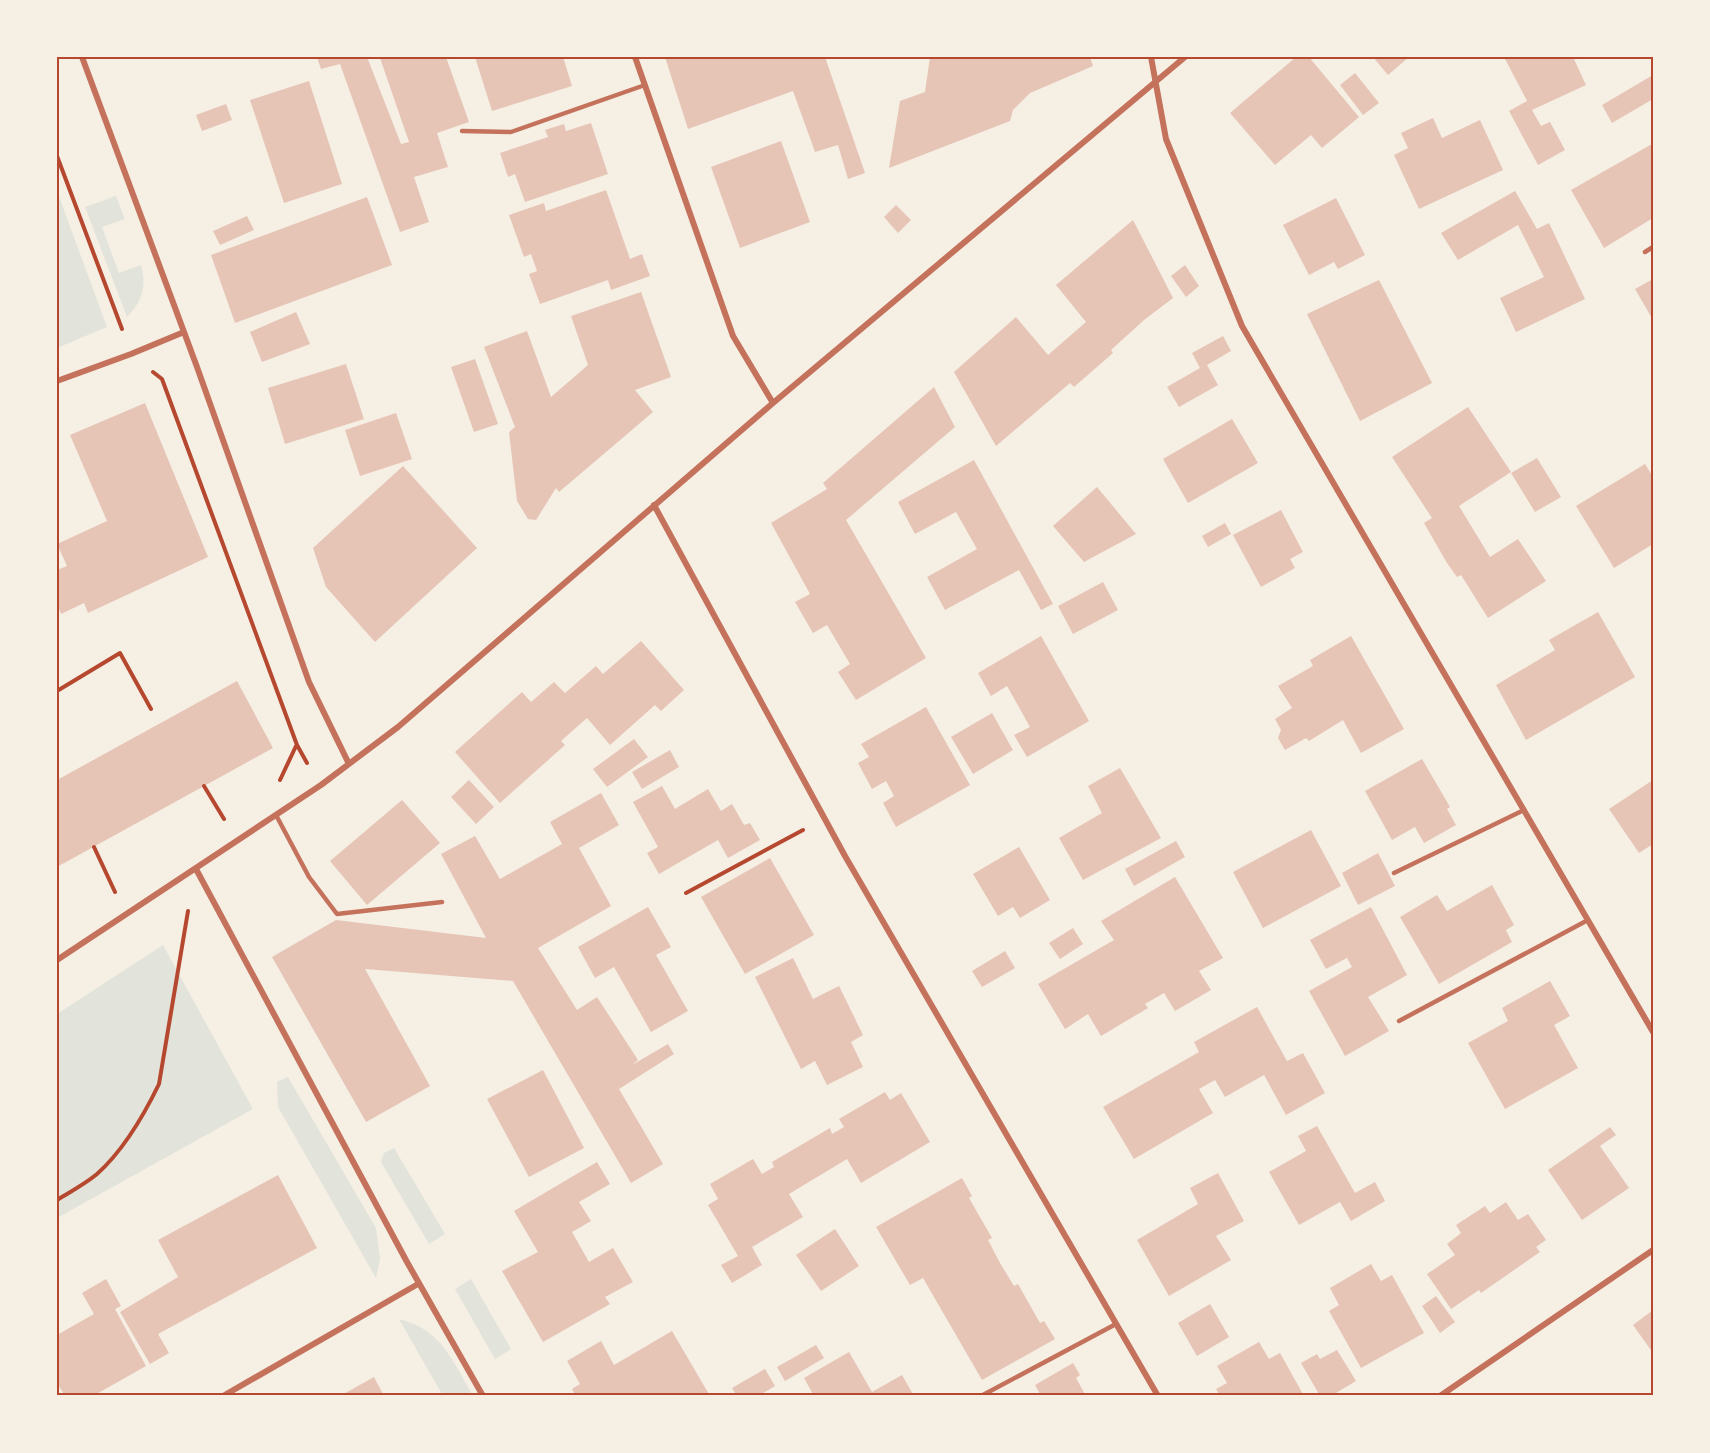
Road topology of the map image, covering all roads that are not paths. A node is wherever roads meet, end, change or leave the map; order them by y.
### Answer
1 (82, 57) edge
2 (635, 57) edge
3 (1151, 57) edge
4 (1185, 57) edge
5 (1155, 82) junction
6 (645, 85) junction
7 (462, 131) dead end
8 (1653, 247) edge
9 (1645, 252) dead end
10 (184, 332) junction
11 (57, 381) edge
12 (773, 403) junction
13 (654, 505) junction
14 (349, 764) junction
15 (1524, 810) junction
16 (276, 815) junction
17 (195, 869) junction
18 (1394, 873) dead end
19 (442, 903) dead end
20 (1588, 920) junction
21 (57, 960) edge
22 (1399, 1021) dead end
23 (1653, 1032) edge
24 (1653, 1250) edge
25 (418, 1284) junction
26 (1116, 1324) junction
27 (224, 1396) edge
28 (483, 1396) edge
29 (981, 1396) edge
30 (1158, 1396) edge
31 (1440, 1396) edge

1 - 10 street
2 - 6 street
3 - 5 street
4 - 5 street
5 - 12 street
5 - 15 street
6 - 7 lane
6 - 12 street
8 - 9 lane
10 - 11 street
10 - 14 street
12 - 13 street
13 - 14 street
13 - 26 street
14 - 16 street
15 - 18 lane
15 - 20 street
16 - 17 street
16 - 19 lane
17 - 21 street
17 - 25 street
20 - 22 lane
20 - 23 street
24 - 31 street
25 - 27 street
25 - 28 street
26 - 29 lane
26 - 30 street

